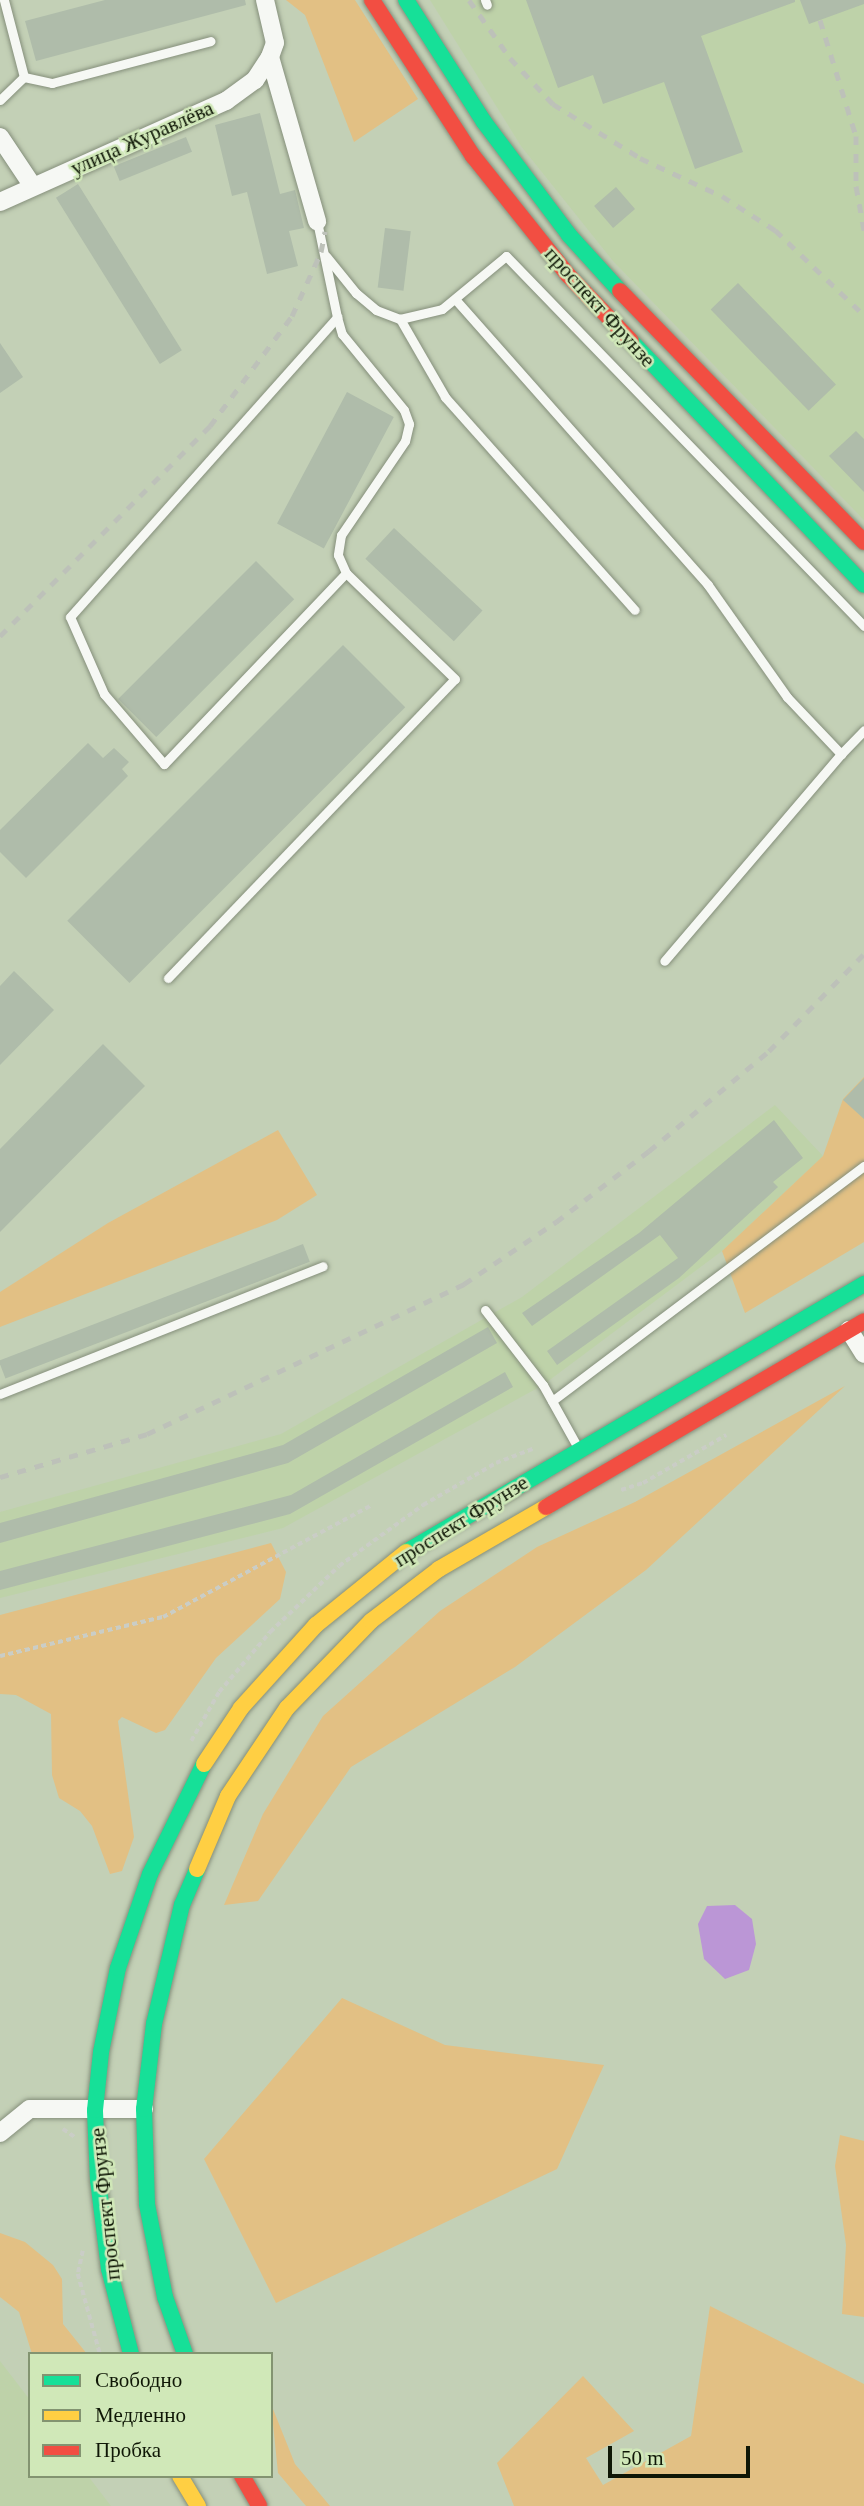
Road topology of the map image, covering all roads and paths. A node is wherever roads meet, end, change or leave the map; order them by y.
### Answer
1 (4, 0) edge
2 (265, 0) edge
3 (372, 0) edge
4 (406, 0) edge
5 (211, 41) dead end
6 (270, 57) junction
7 (24, 78) junction
8 (0, 100) edge
9 (0, 137) edge
10 (32, 186) junction
11 (0, 202) edge
12 (317, 221) joint
13 (323, 253) junction
14 (455, 299) junction
15 (337, 317) junction
16 (400, 319) junction
17 (864, 542) edge
18 (346, 573) junction
19 (864, 585) edge
20 (635, 610) dead end
21 (864, 626) edge
22 (864, 730) edge
23 (841, 754) junction
24 (664, 961) dead end
25 (168, 978) dead end
26 (864, 1166) edge
27 (323, 1266) dead end
28 (864, 1284) edge
29 (485, 1310) dead end
30 (857, 1326) edge
31 (864, 1354) edge
32 (0, 1394) edge
33 (552, 1402) junction
34 (579, 1450) junction
35 (372, 1505) dead end
36 (0, 1656) edge
37 (144, 2109) junction
38 (95, 2110) junction
39 (0, 2133) edge
40 (85, 2244) dead end
41 (99, 2352) edge
42 (130, 2352) edge
43 (184, 2352) edge
44 (181, 2478) edge
45 (243, 2478) edge
46 (198, 2506) edge
47 (259, 2506) edge

1 - 7 lane
2 - 6 street
3 - 19 main road, проспект Фрунзе
4 - 17 main road, проспект Фрунзе
5 - 7 lane
6 - 10 street, улица Журавлёва
6 - 12 street
7 - 8 lane
9 - 10 street
10 - 11 street, улица Журавлёва
12 - 13 lane
13 - 15 lane
13 - 16 lane
14 - 16 lane
14 - 21 lane
14 - 23 lane
15 - 18 lane
15 - 18 lane
16 - 20 lane
18 - 25 lane
22 - 23 lane
23 - 24 lane
26 - 33 lane
27 - 32 lane
28 - 34 main road, проспект Фрунзе
29 - 33 lane
30 - 31 street
30 - 37 main road, проспект Фрунзе
33 - 34 lane
34 - 38 main road, проспект Фрунзе
35 - 36 path
37 - 38 street
37 - 43 main road, проспект Фрунзе
38 - 39 street
38 - 42 main road, проспект Фрунзе
40 - 41 path
44 - 46 main road
45 - 47 main road

